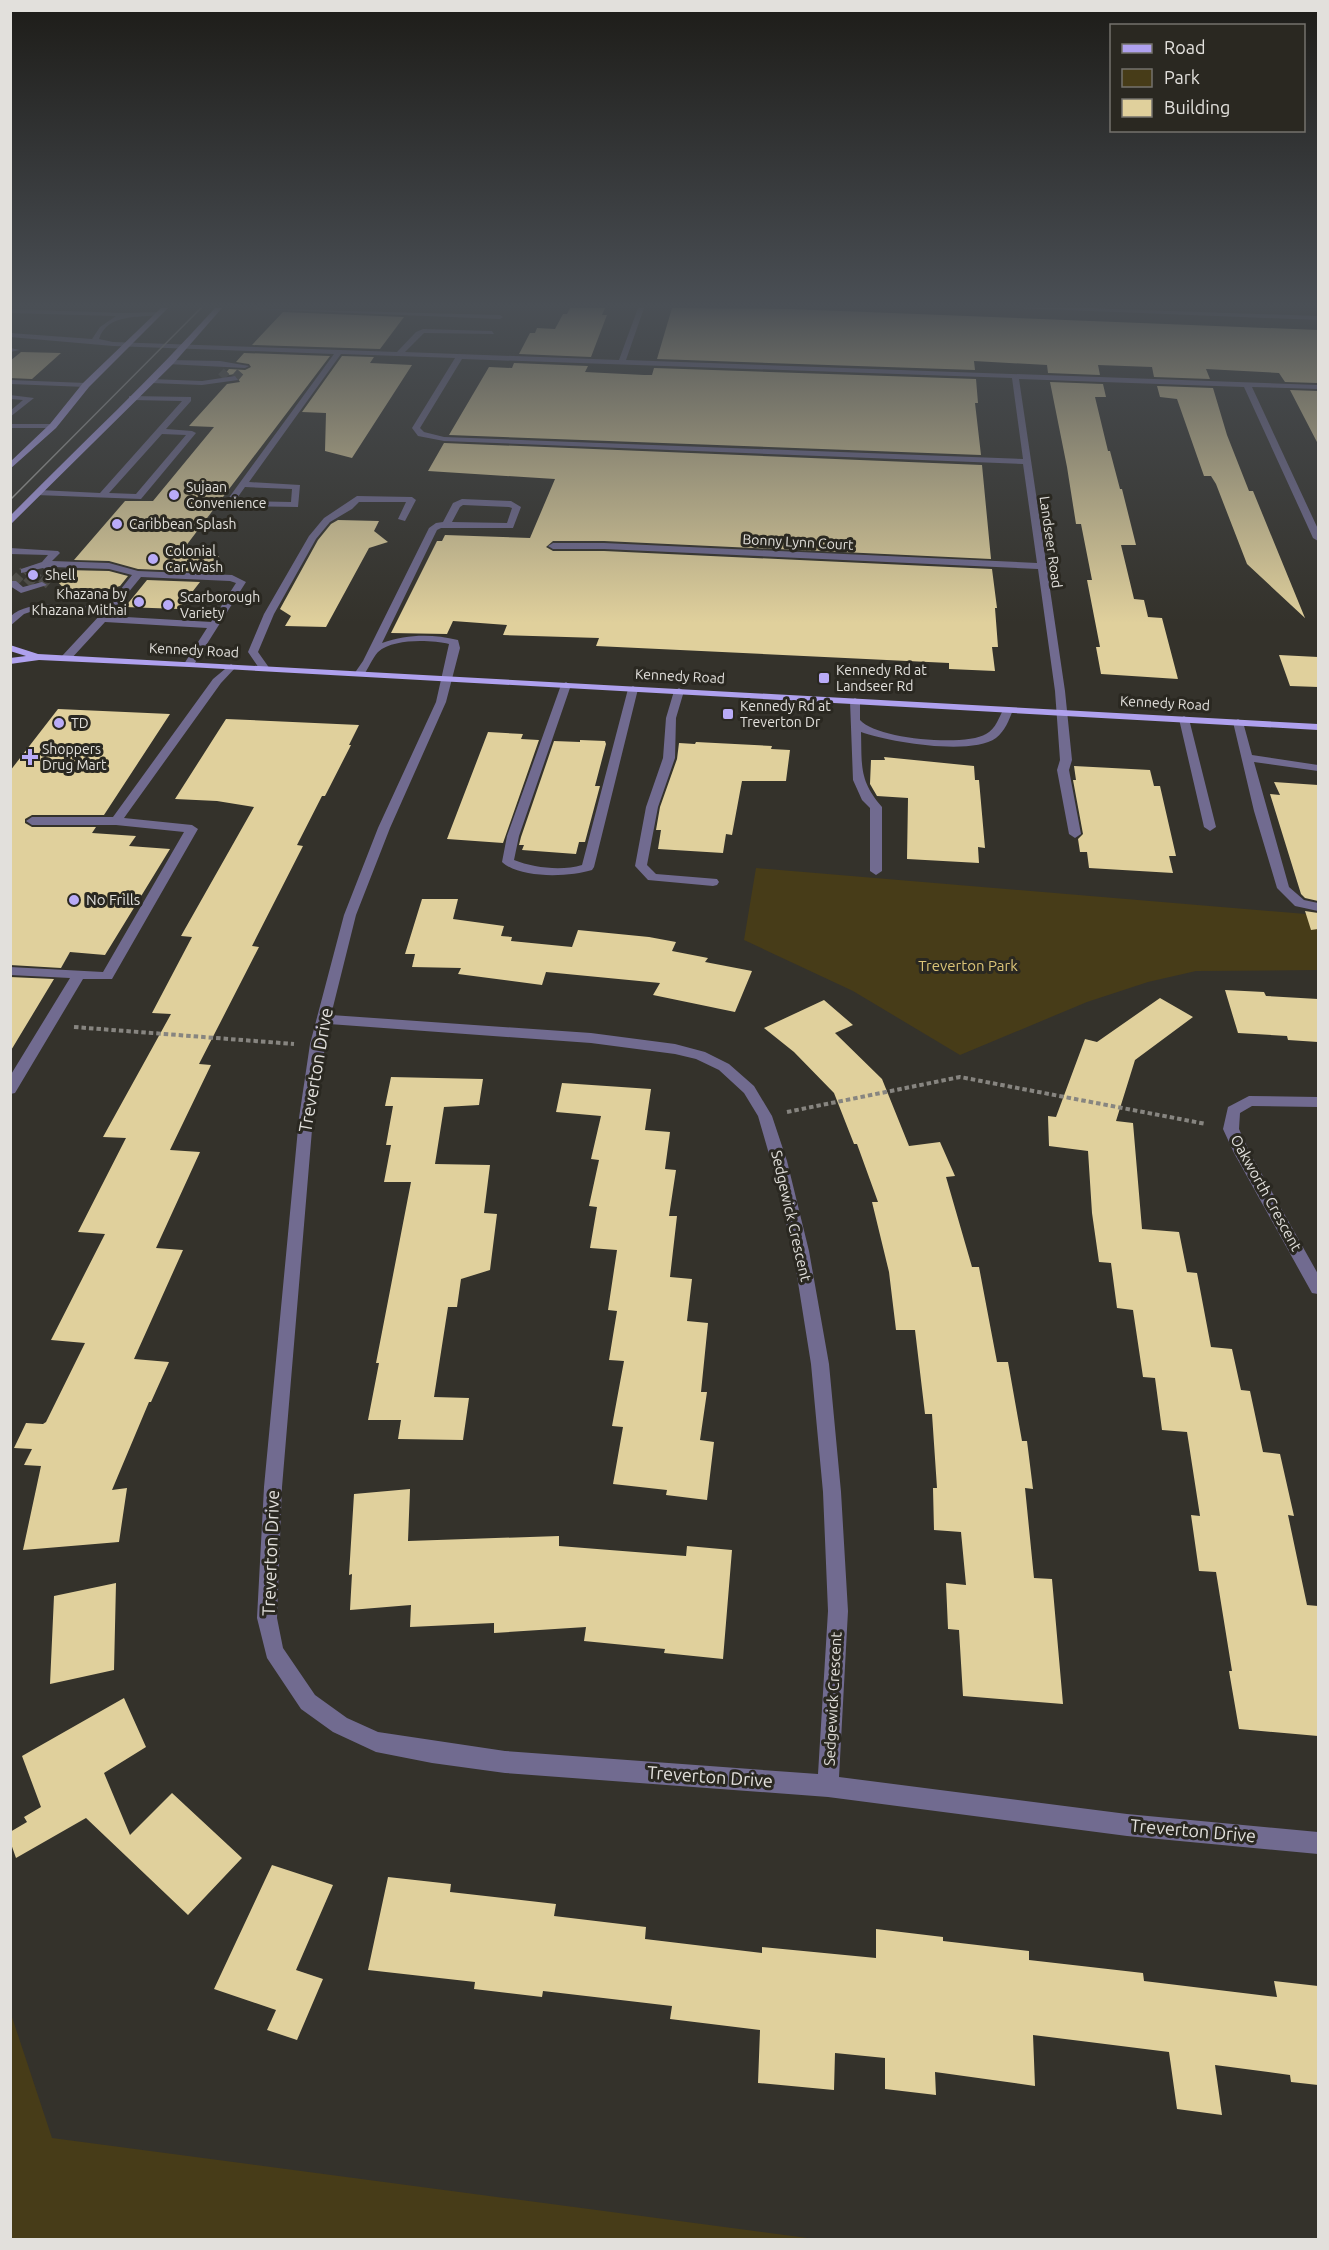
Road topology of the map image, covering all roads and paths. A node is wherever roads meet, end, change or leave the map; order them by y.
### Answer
1 (63, 413) edge
2 (117, 413) edge
3 (175, 413) edge
4 (295, 413) edge
5 (425, 413) edge
6 (1020, 413) edge
7 (1261, 413) edge
8 (10, 426) edge
9 (53, 426) junction
10 (159, 431) junction
11 (1027, 462) junction
12 (10, 467) edge
13 (243, 484) junction
14 (39, 494) junction
15 (103, 495) junction
16 (402, 519) dead end
17 (10, 522) edge
18 (446, 525) junction
19 (1318, 538) edge
20 (553, 546) dead end
21 (10, 551) edge
22 (1041, 566) junction
23 (41, 568) junction
24 (24, 571) tunnel mouth
25 (52, 573) dead end
26 (138, 574) junction
27 (42, 585) tunnel mouth
28 (18, 588) edge
29 (32, 608) junction
30 (105, 615) junction
31 (10, 623) edge
32 (216, 625) junction
33 (10, 648) edge
34 (374, 650) junction
35 (39, 657) junction
36 (66, 658) junction
37 (10, 661) edge
38 (189, 664) junction
39 (231, 667) junction
40 (265, 669) junction
41 (359, 674) junction
42 (447, 679) junction
43 (566, 686) junction
44 (633, 689) junction
45 (679, 692) junction
46 (855, 701) junction
47 (1008, 710) junction
48 (1062, 712) junction
49 (1184, 719) junction
50 (855, 720) junction
51 (1238, 722) junction
52 (1318, 727) edge
53 (1248, 758) junction
54 (1318, 768) edge
55 (32, 820) dead end
56 (116, 821) junction
57 (1210, 827) dead end
58 (1075, 834) dead end
59 (876, 871) dead end
60 (713, 882) dead end
61 (1318, 907) edge
62 (10, 970) edge
63 (79, 974) junction
64 (324, 1019) junction
65 (49, 1024) junction
66 (317, 1044) junction
67 (10, 1089) edge
68 (1318, 1102) edge
69 (765, 1116) junction
70 (1231, 1129) junction
71 (1318, 1288) edge
72 (828, 1786) junction
73 (1318, 1843) edge

1 - 9 main road
2 - 14 main road
3 - 10 street
4 - 13 street
5 - 11 street
6 - 11 street, Landseer Road
7 - 19 street
8 - 9 street
9 - 12 main road
10 - 15 street
10 - 15 street
11 - 22 street, Landseer Road
13 - 13 street
14 - 15 street
14 - 17 main road
16 - 40 street
18 - 18 street
18 - 34 street
20 - 22 street, Bonny Lynn Court
21 - 23 street
22 - 48 street, Landseer Road
23 - 24 street
23 - 25 street
23 - 26 street
26 - 30 street
26 - 32 street
27 - 28 street
28 - 29 street
29 - 30 street
29 - 31 street
30 - 32 street
30 - 36 street
32 - 38 street
33 - 35 main road, Kennedy Road
34 - 41 street
34 - 42 street, Treverton Drive
35 - 36 main road, Kennedy Road
35 - 37 main road, Kennedy Road
36 - 38 main road, Kennedy Road
38 - 39 main road, Kennedy Road
39 - 40 main road, Kennedy Road
39 - 56 street
40 - 41 main road, Kennedy Road
41 - 42 main road, Kennedy Road
42 - 43 main road, Kennedy Road
42 - 64 street, Treverton Drive
43 - 44 main road, Kennedy Road
43 - 44 street
44 - 45 main road, Kennedy Road
45 - 46 main road, Kennedy Road
45 - 60 street
46 - 47 main road, Kennedy Road
46 - 50 street
47 - 48 main road, Kennedy Road
47 - 50 street
48 - 49 main road, Kennedy Road
48 - 58 street, Landseer Road
49 - 51 main road, Kennedy Road
49 - 57 street
50 - 59 street
51 - 52 main road, Kennedy Road
51 - 53 street
53 - 54 street
53 - 61 street
55 - 56 street
56 - 63 street
62 - 63 street
63 - 65 street
64 - 66 street, Treverton Drive
64 - 69 street, Sedgewick Crescent
65 - 66 path
65 - 67 street
66 - 72 street, Treverton Drive
68 - 70 street, Oakworth Crescent
69 - 70 path
69 - 72 street, Sedgewick Crescent
70 - 71 street, Oakworth Crescent
72 - 73 street, Treverton Drive

